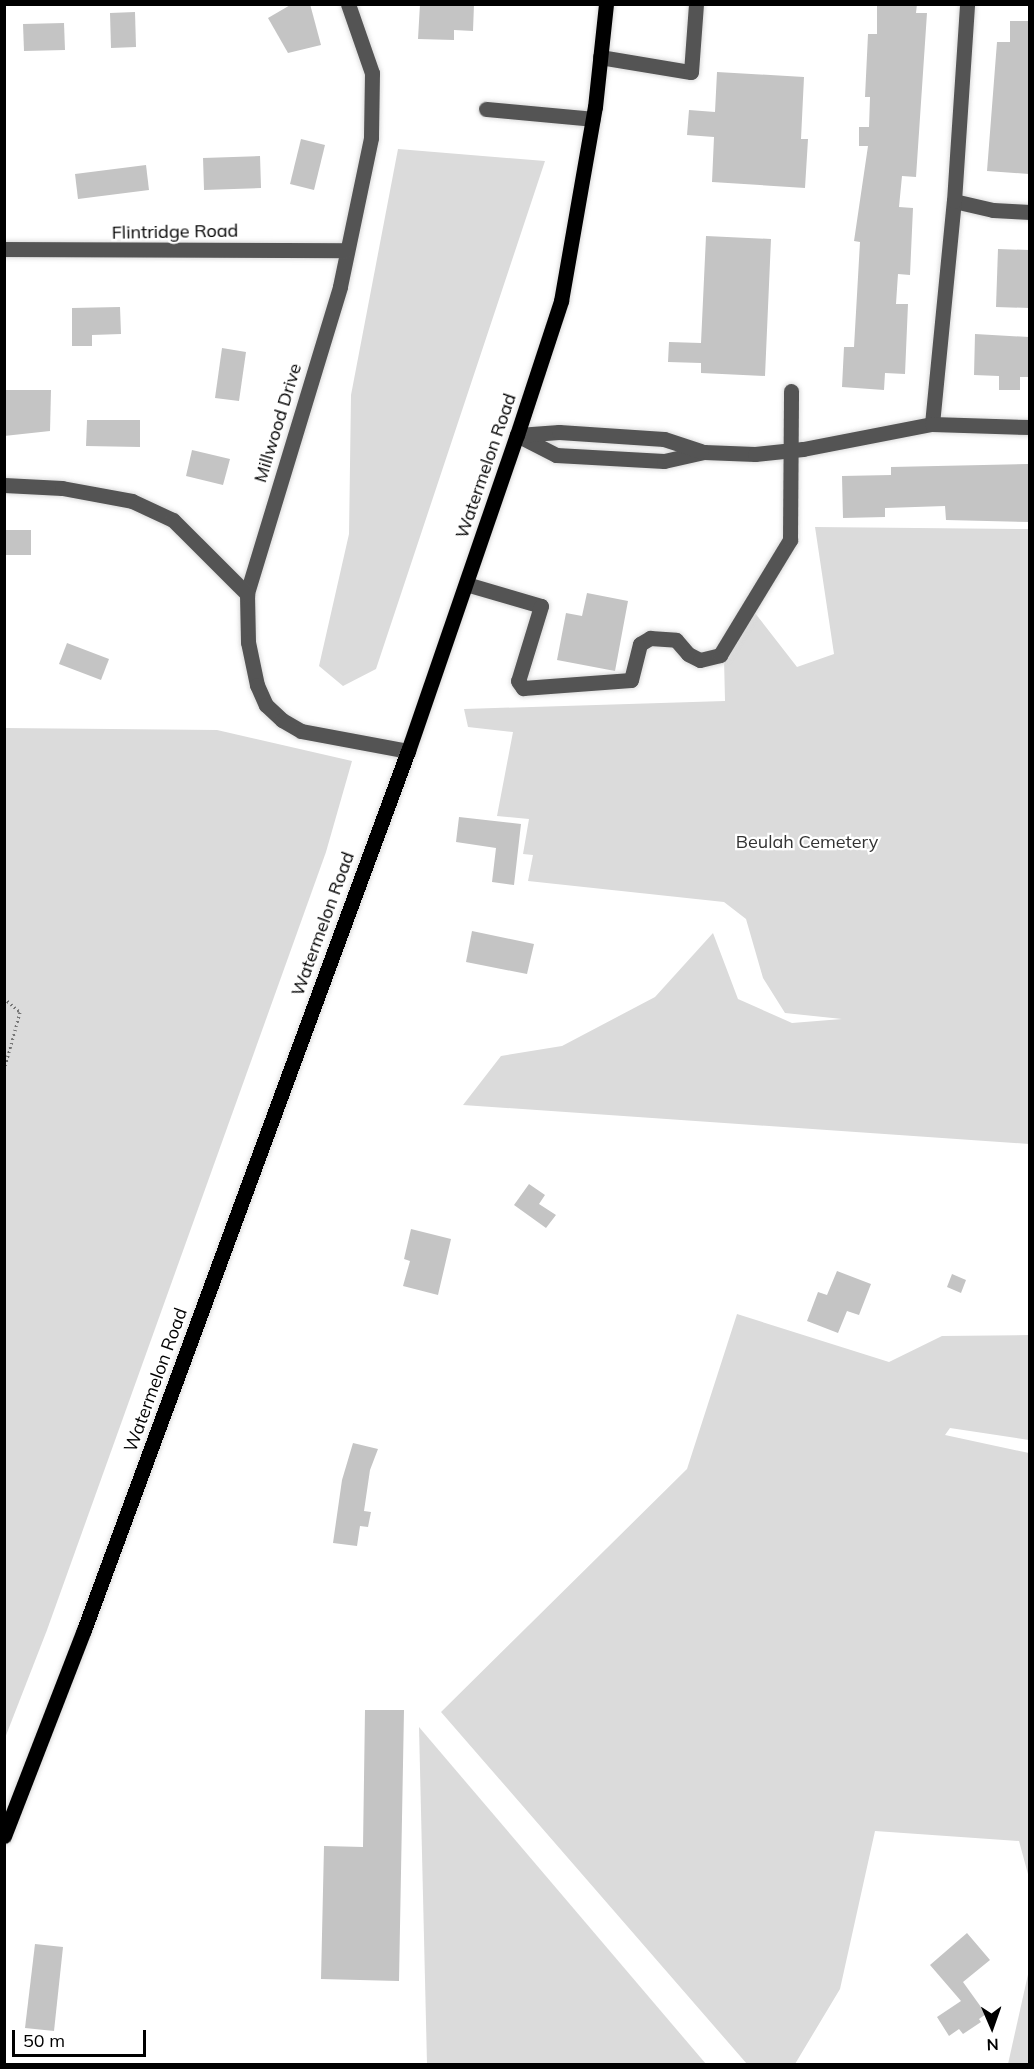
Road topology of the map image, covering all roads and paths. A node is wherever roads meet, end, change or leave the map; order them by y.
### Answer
1 (348, 4) edge
2 (606, 4) edge
3 (696, 4) edge
4 (967, 4) edge
5 (600, 57) junction
6 (486, 109) dead end
7 (593, 119) junction
8 (954, 201) junction
9 (1029, 212) edge
10 (4, 249) edge
11 (346, 250) junction
12 (791, 391) dead end
13 (932, 424) junction
14 (1029, 426) edge
15 (518, 435) junction
16 (790, 450) junction
17 (704, 452) junction
18 (4, 485) edge
19 (466, 584) junction
20 (247, 594) junction
21 (408, 751) junction
22 (4, 998) edge
23 (4, 1070) edge
24 (4, 1836) edge

1 - 11 street, Millwood Drive
2 - 5 main road, Watermelon Road
3 - 5 street
4 - 8 street
5 - 7 main road, Watermelon Road
6 - 7 street
7 - 15 main road, Watermelon Road
8 - 9 street
8 - 13 street
10 - 11 street, Flintridge Road
11 - 20 street, Millwood Drive
12 - 16 street
13 - 14 street
13 - 16 street
15 - 17 street
15 - 17 street
15 - 19 main road, Watermelon Road
16 - 17 street
16 - 19 street
18 - 20 street
19 - 21 main road, Watermelon Road
20 - 21 street, Millwood Drive
21 - 24 main road, Watermelon Road
22 - 23 path

